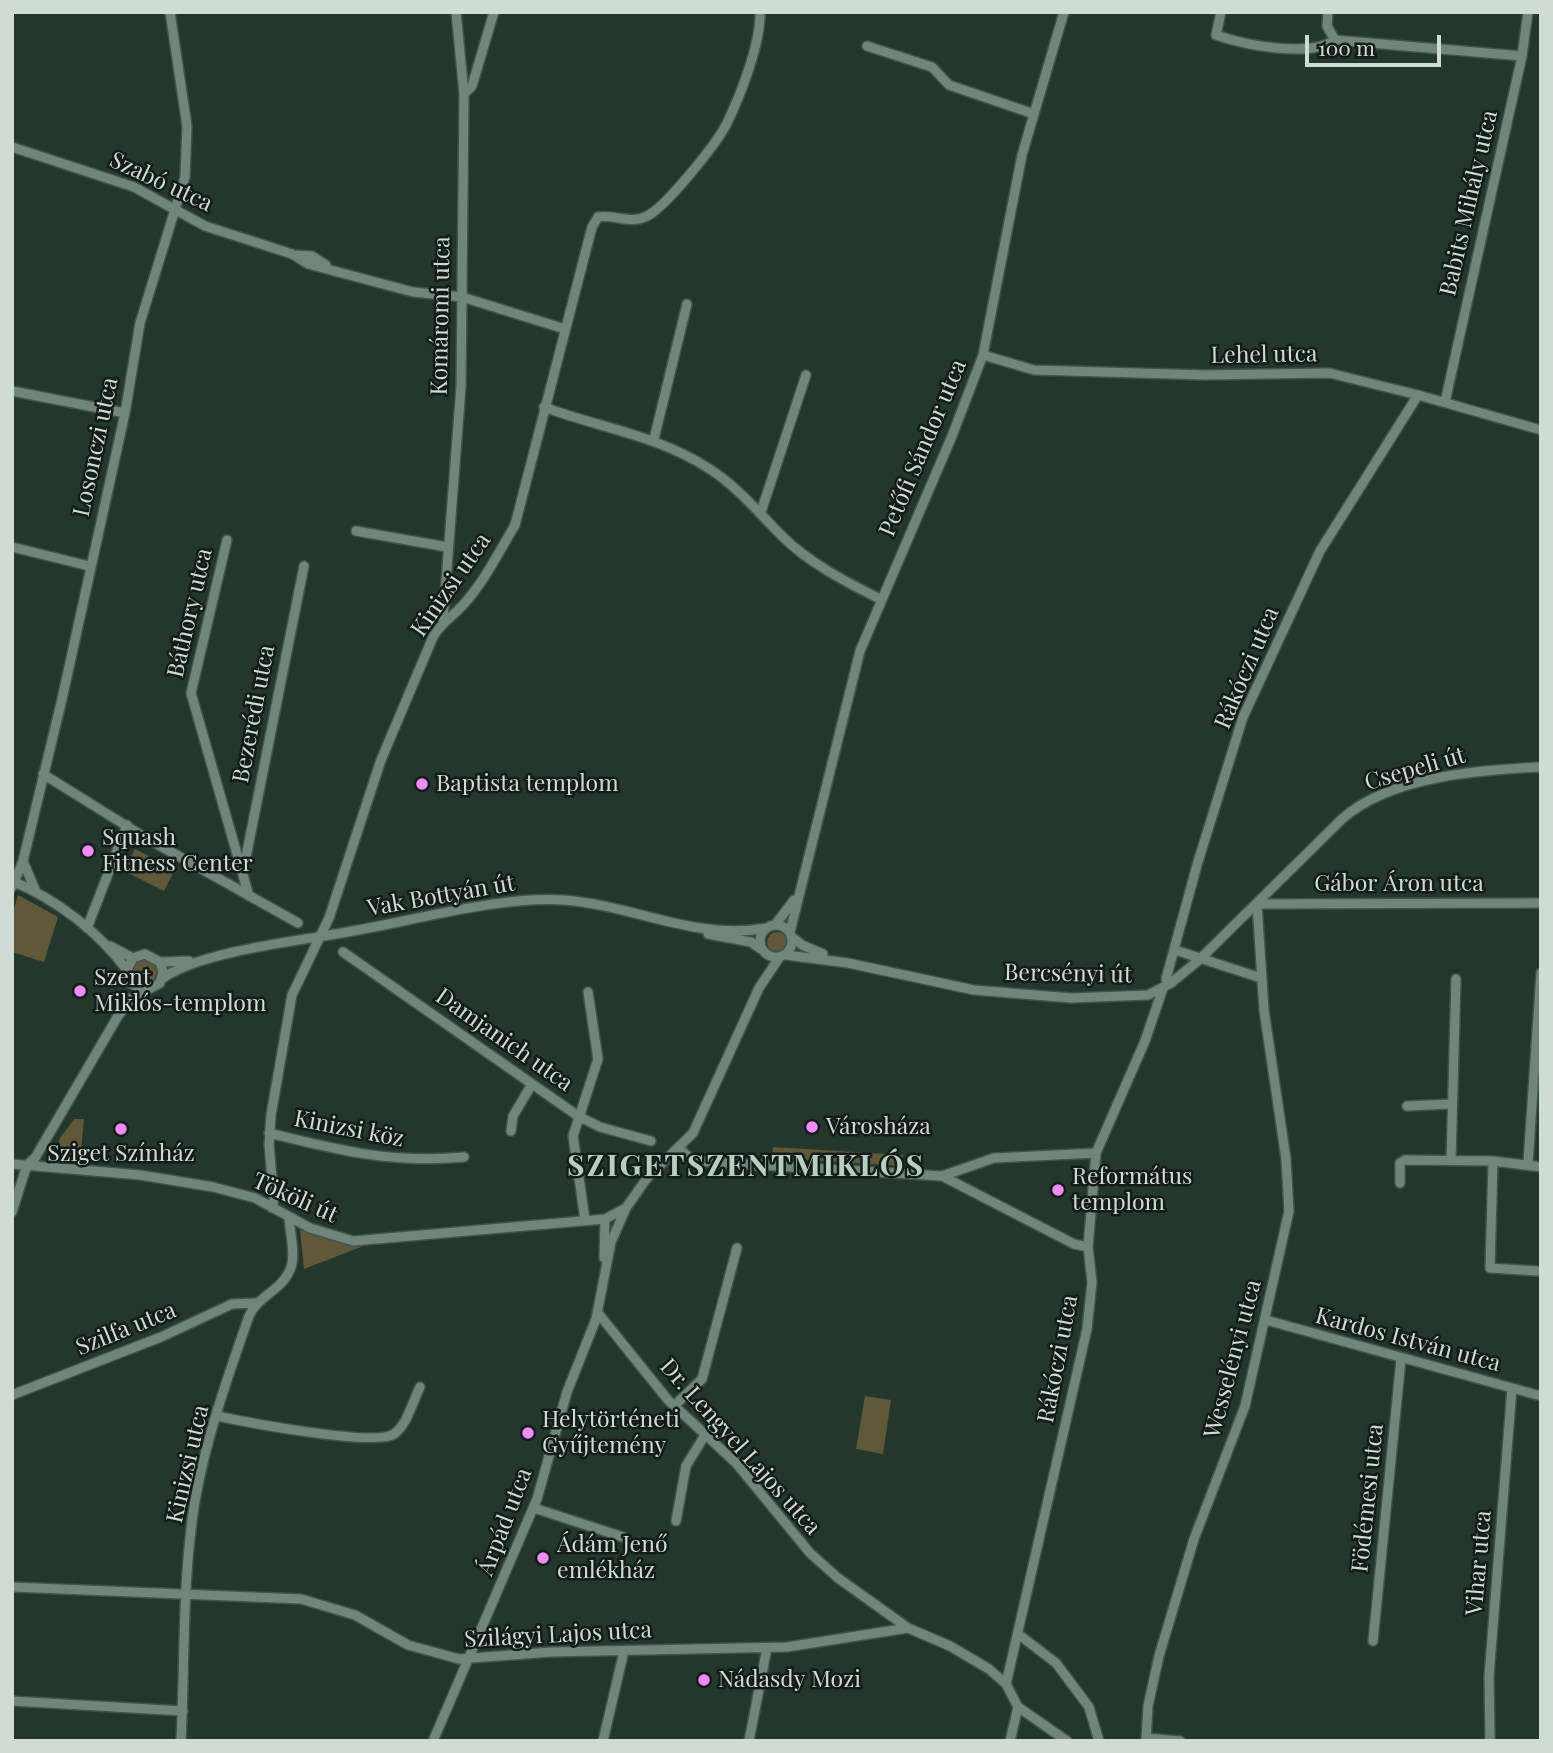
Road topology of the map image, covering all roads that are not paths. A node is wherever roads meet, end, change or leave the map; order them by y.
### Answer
1 (170, 12) edge
2 (456, 12) edge
3 (494, 12) edge
4 (760, 12) edge
5 (1065, 12) edge
6 (1221, 12) edge
7 (1328, 12) edge
8 (1528, 12) edge
9 (1335, 40) junction
10 (867, 46) dead end
11 (1522, 56) junction
12 (464, 94) junction
13 (1034, 114) junction
14 (12, 147) edge
15 (176, 208) junction
16 (462, 297) junction
17 (687, 304) dead end
18 (565, 329) junction
19 (983, 355) junction
20 (806, 375) dead end
21 (12, 391) edge
22 (1418, 395) junction
23 (1445, 402) junction
24 (544, 407) junction
25 (125, 413) junction
26 (1541, 430) edge
27 (654, 439) junction
28 (761, 512) junction
29 (356, 531) dead end
30 (227, 540) dead end
31 (12, 547) edge
32 (447, 547) junction
33 (89, 566) junction
34 (304, 566) dead end
35 (880, 599) junction
36 (443, 620) junction
37 (1541, 768) edge
38 (43, 774) junction
39 (127, 825) junction
40 (23, 861) junction
41 (243, 869) junction
42 (13, 883) edge
43 (36, 892) junction
44 (799, 893) junction
45 (249, 896) junction
46 (1541, 903) edge
47 (1257, 904) junction
48 (298, 923) dead end
49 (683, 926) junction
50 (771, 926) junction
51 (86, 928) junction
52 (791, 935) junction
53 (320, 937) junction
54 (108, 945) junction
55 (1174, 950) junction
56 (343, 952) dead end
57 (764, 952) junction
58 (783, 956) junction
59 (133, 958) junction
60 (204, 960) junction
61 (1199, 960) junction
62 (160, 962) junction
63 (848, 963) junction
64 (127, 970) junction
65 (1541, 972) edge
66 (163, 978) junction
67 (1261, 978) junction
68 (1456, 979) dead end
69 (130, 983) junction
70 (1164, 983) junction
71 (759, 988) junction
72 (145, 991) junction
73 (588, 992) dead end
74 (118, 1016) junction
75 (532, 1084) junction
76 (1451, 1104) junction
77 (1407, 1106) dead end
78 (579, 1116) junction
79 (510, 1131) dead end
80 (270, 1133) junction
81 (651, 1141) dead end
82 (679, 1148) junction
83 (1096, 1153) junction
84 (464, 1157) dead end
85 (1451, 1160) junction
86 (1493, 1161) junction
87 (1528, 1163) junction
88 (12, 1164) edge
89 (27, 1166) junction
90 (1541, 1167) edge
91 (942, 1176) junction
92 (1400, 1182) dead end
93 (272, 1208) junction
94 (626, 1208) junction
95 (12, 1212) edge
96 (289, 1218) junction
97 (605, 1219) junction
98 (585, 1220) junction
99 (1088, 1247) junction
100 (737, 1248) dead end
101 (604, 1270) junction
102 (1537, 1271) dead end
103 (255, 1303) junction
104 (598, 1313) junction
105 (1266, 1320) junction
106 (1401, 1359) junction
107 (420, 1387) dead end
108 (1512, 1388) junction
109 (12, 1395) edge
110 (1541, 1396) edge
111 (674, 1406) junction
112 (217, 1416) junction
113 (705, 1435) junction
114 (534, 1508) junction
115 (676, 1521) dead end
116 (623, 1536) dead end
117 (12, 1587) edge
118 (188, 1595) junction
119 (883, 1610) junction
120 (908, 1628) junction
121 (883, 1631) junction
122 (1018, 1634) junction
123 (1373, 1641) dead end
124 (768, 1648) junction
125 (624, 1651) junction
126 (470, 1659) junction
127 (1006, 1684) junction
128 (12, 1700) edge
129 (1018, 1707) junction
130 (183, 1711) junction
131 (1146, 1739) edge
132 (181, 1741) edge
133 (433, 1741) edge
134 (603, 1741) edge
135 (749, 1741) edge
136 (1010, 1741) edge
137 (1067, 1741) edge
138 (1099, 1741) edge
139 (1180, 1741) edge
140 (1490, 1741) edge

1 - 15 street, Losonczi utca
2 - 12 street, Komáromi utca
3 - 12 street
4 - 18 street, Kinizsi utca
5 - 13 street, Petőfi Sándor utca
6 - 9 street
7 - 9 street
8 - 11 street, Babits Mihály utca
9 - 11 street
10 - 13 street
11 - 23 street, Babits Mihály utca
12 - 16 street, Komáromi utca
13 - 19 street, Petőfi Sándor utca
14 - 15 street, Szabó utca
15 - 16 street, Szabó utca
15 - 25 street, Losonczi utca
16 - 18 street, Szabó utca
16 - 32 street, Komáromi utca
17 - 27 street
18 - 24 street, Kinizsi utca
19 - 22 street, Lehel utca
19 - 35 street, Petőfi Sándor utca
20 - 28 street
21 - 25 street
22 - 23 street, Lehel utca
22 - 55 street, Rákóczi utca
23 - 26 street, Lehel utca
24 - 27 street
24 - 36 street, Kinizsi utca
25 - 33 street, Losonczi utca
27 - 28 street
28 - 35 street
29 - 32 street
30 - 41 street, Báthory utca
31 - 33 street
32 - 36 street, Komáromi utca
33 - 38 street, Losonczi utca
34 - 41 street, Bezerédi utca
35 - 44 street, Petőfi Sándor utca
36 - 53 street, Kinizsi utca
37 - 47 street, Csepeli út
38 - 39 street
38 - 40 street, Losonczi utca
39 - 45 street
39 - 51 street
40 - 42 street, Losonczi utca
40 - 43 street
41 - 45 street, Báthory utca
42 - 43 street
43 - 51 street
44 - 50 street, Petőfi Sándor utca
44 - 52 street, Petőfi Sándor utca
45 - 48 street
46 - 47 street, Gábor Áron utca
47 - 61 street, Bercsényi út
47 - 67 street, Wesselényi utca
49 - 50 street, Vak Bottyán út
49 - 53 street, Vak Bottyán út
49 - 57 street, Vak Bottyán út
50 - 52 street
50 - 57 street
51 - 54 street
52 - 58 street
52 - 63 street, Bercsényi út
53 - 60 street, Vak Bottyán út
53 - 80 street, Kinizsi utca
54 - 59 street
54 - 64 street
55 - 61 street
55 - 70 street, Rákóczi utca
56 - 75 street, Damjanich utca
57 - 58 street
57 - 71 street
58 - 63 street, Bercsényi út
58 - 71 street
59 - 62 street
59 - 64 street
60 - 62 street, Vak Bottyán út
60 - 66 street, Vak Bottyán út
61 - 67 street
61 - 70 street, Bercsényi út
62 - 66 street
63 - 70 street, Bercsényi út
64 - 69 street
65 - 87 street
66 - 72 street
67 - 105 street, Wesselényi utca
68 - 76 street
69 - 72 street
69 - 74 street
70 - 83 street, Rákóczi utca
71 - 82 street
72 - 74 street
73 - 78 street
74 - 89 street
75 - 78 street, Damjanich utca
75 - 79 street
76 - 77 street
76 - 85 street
78 - 81 street, Damjanich utca
78 - 98 street
80 - 84 street, Kinizsi köz
80 - 93 street, Kinizsi utca
82 - 91 street
82 - 94 street, Árpád utca
83 - 91 street
83 - 99 street, Rákóczi utca
85 - 86 street
85 - 92 street
86 - 87 street
86 - 102 street
87 - 90 street
88 - 89 street, Tököli út
89 - 93 street, Tököli út
89 - 95 street
91 - 99 street
93 - 96 street, Tököli út
94 - 97 street
94 - 101 street, Árpád utca
96 - 98 street, Tököli út
96 - 103 street, Kinizsi utca
97 - 98 street, Tököli út
97 - 101 street, Árpád utca
99 - 122 street, Rákóczi utca
100 - 111 street
101 - 104 street, Árpád utca
103 - 109 street, Szilfa utca
103 - 112 street, Kinizsi utca
104 - 111 street, Dr. Lengyel Lajos utca
104 - 114 street, Árpád utca
105 - 106 street, Kardos István utca
105 - 131 street, Wesselényi utca
106 - 108 street, Kardos István utca
106 - 123 street, Födémesi utca
107 - 112 street
108 - 110 street, Kardos István utca
108 - 140 street, Vihar utca
111 - 113 street, Dr. Lengyel Lajos utca
112 - 118 street, Kinizsi utca
113 - 115 street
113 - 119 street, Dr. Lengyel Lajos utca
114 - 116 street
114 - 126 street, Árpád utca
117 - 118 street, Szilágyi Lajos utca
118 - 126 street, Szilágyi Lajos utca
118 - 130 street, Kinizsi utca
119 - 120 street, Dr. Lengyel Lajos utca
119 - 121 street
120 - 121 street, Szilágyi Lajos utca
120 - 127 street, Dr. Lengyel Lajos utca
121 - 124 street, Szilágyi Lajos utca
122 - 127 street, Rákóczi utca
122 - 138 street
124 - 125 street, Szilágyi Lajos utca
124 - 135 street
125 - 126 street, Szilágyi Lajos utca
125 - 134 street
126 - 133 street, Árpád utca
127 - 129 street
128 - 130 street
129 - 136 street
129 - 137 street
130 - 132 street, Kinizsi utca
131 - 139 street

